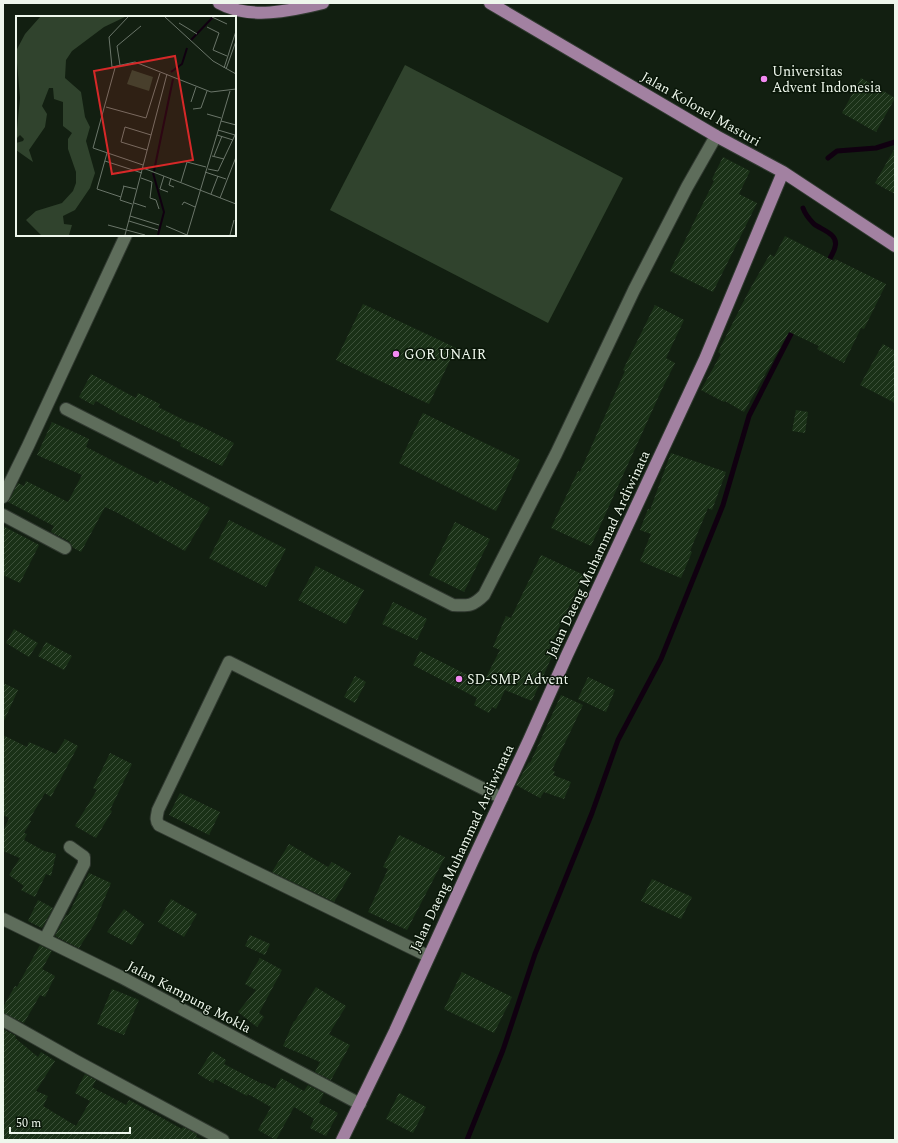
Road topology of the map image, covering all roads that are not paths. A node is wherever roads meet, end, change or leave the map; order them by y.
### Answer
1 (219, 3) edge
2 (323, 3) edge
3 (490, 3) edge
4 (293, 7) edge
5 (230, 13) edge
6 (716, 136) junction
7 (783, 172) junction
8 (126, 236) edge
9 (895, 246) edge
10 (66, 409) dead end
11 (3, 497) edge
12 (3, 514) edge
13 (65, 548) dead end
14 (502, 798) junction
15 (70, 847) dead end
16 (3, 918) edge
17 (45, 939) junction
18 (428, 956) junction
19 (3, 1020) edge
20 (360, 1104) junction
21 (223, 1140) edge
22 (343, 1140) edge

1 - 5 main road
2 - 4 main road
3 - 6 main road, Jalan Kolonel Masturi
4 - 5 main road
6 - 7 main road, Jalan Kolonel Masturi
6 - 10 street
7 - 9 main road, Jalan Kolonel Masturi
7 - 14 main road, Jalan Daeng Muhammad Ardiwinata
8 - 11 street
12 - 13 street
14 - 18 main road, Jalan Daeng Muhammad Ardiwinata
14 - 18 street
15 - 17 street
16 - 17 street, Jalan Kampung Mokla
17 - 20 street, Jalan Kampung Mokla
18 - 20 main road, Jalan Daeng Muhammad Ardiwinata
19 - 21 street
20 - 22 main road, Jalan Daeng Muhammad Ardiwinata

